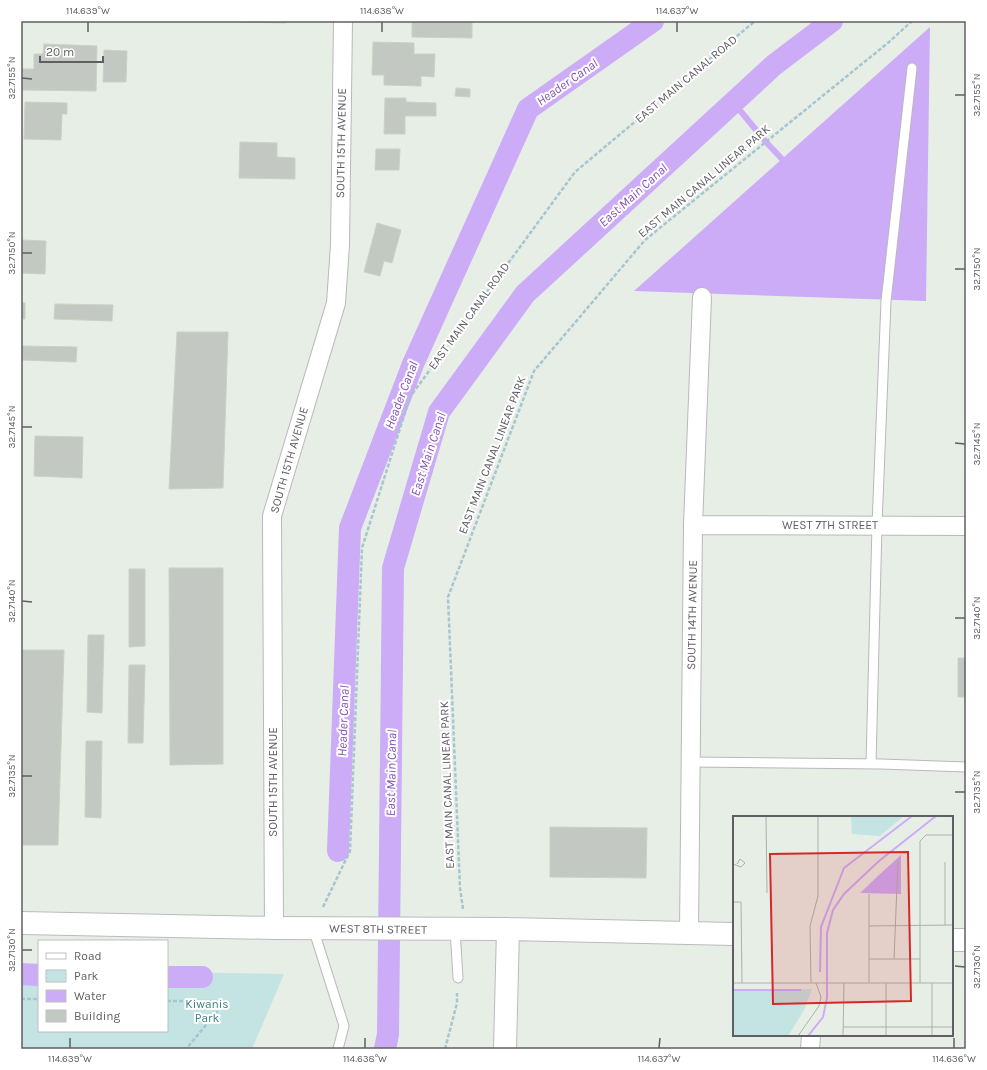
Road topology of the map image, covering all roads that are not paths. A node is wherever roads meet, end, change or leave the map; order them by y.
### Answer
1 (343, 21) edge
2 (912, 68) dead end
3 (702, 297) dead end
4 (693, 525) junction
5 (878, 525) junction
6 (966, 526) edge
7 (691, 762) junction
8 (871, 764) junction
9 (966, 767) edge
10 (21, 923) edge
11 (274, 928) junction
12 (313, 928) junction
13 (508, 929) junction
14 (461, 930) junction
15 (689, 932) junction
16 (733, 934) edge
17 (953, 940) edge
18 (966, 940) edge
19 (458, 978) road end
20 (811, 1036) edge
21 (338, 1049) edge
22 (505, 1049) edge
23 (810, 1049) edge

1 - 11 street, SOUTH 15TH AVENUE
2 - 5 lane
3 - 4 street, SOUTH 14TH AVENUE
4 - 5 street, WEST 7TH STREET
4 - 7 street, SOUTH 14TH AVENUE
5 - 6 street, WEST 7TH STREET
5 - 8 lane
7 - 8 lane
7 - 15 street, SOUTH 14TH AVENUE
8 - 9 lane
10 - 11 main road, WEST 8TH STREET
11 - 12 main road, WEST 8TH STREET
12 - 14 main road, WEST 8TH STREET
12 - 21 lane
13 - 14 main road, WEST 8TH STREET
13 - 15 main road, WEST 8TH STREET
13 - 22 main road
14 - 19 lane
15 - 16 main road, WEST 8TH STREET
17 - 18 main road
20 - 23 street

